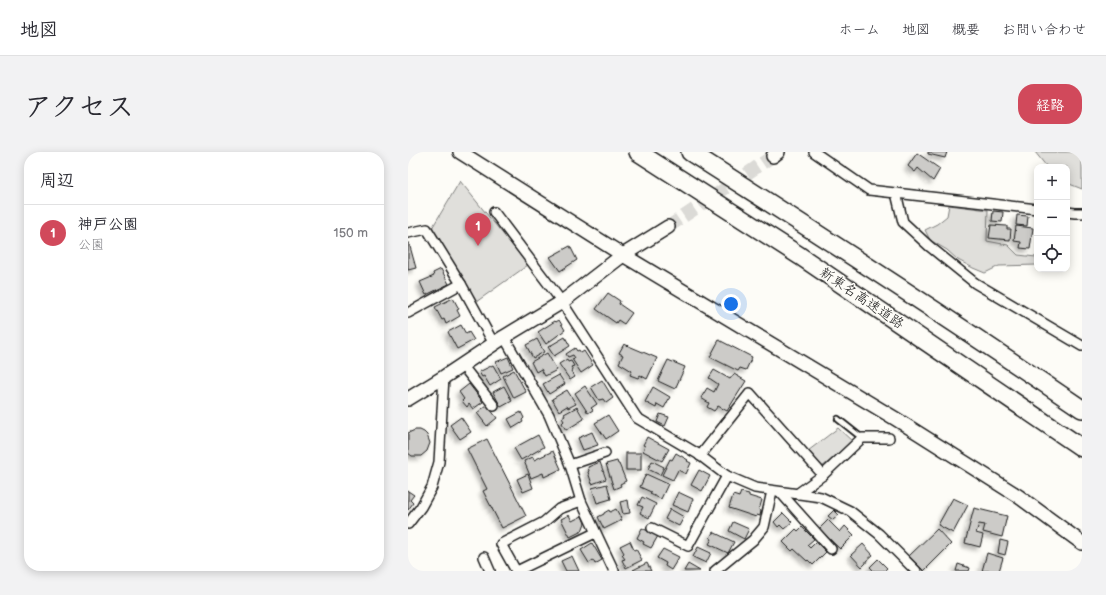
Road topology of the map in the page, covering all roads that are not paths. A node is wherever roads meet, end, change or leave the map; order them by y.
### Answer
1 (460, 152) edge
2 (638, 152) edge
3 (690, 152) edge
4 (814, 152) edge
5 (896, 193) junction
6 (1034, 209) edge
7 (494, 212) dead end
8 (1070, 212) edge
9 (1082, 212) edge
10 (668, 227) tunnel mouth
11 (408, 233) edge
12 (622, 255) junction
13 (461, 284) junction
14 (562, 302) junction
15 (408, 313) edge
16 (499, 340) junction
17 (1082, 346) edge
18 (462, 365) junction
19 (444, 377) junction
20 (408, 399) edge
21 (494, 406) dead end
22 (1082, 409) edge
23 (838, 419) dead end
24 (862, 438) junction
25 (890, 438) dead end
26 (1082, 448) edge
27 (605, 453) dead end
28 (700, 456) junction
29 (570, 465) junction
30 (823, 475) junction
31 (727, 476) junction
32 (776, 491) junction
33 (797, 494) junction
34 (581, 501) junction
35 (408, 524) edge
36 (652, 528) dead end
37 (595, 533) junction
38 (1082, 543) edge
39 (831, 549) dead end
40 (484, 557) dead end
41 (490, 571) edge
42 (516, 571) edge
43 (614, 571) edge
44 (715, 571) edge
45 (916, 571) edge

1 - 12 street
2 - 26 highway, 新東名高速道路
3 - 22 highway, 新東名高速道路
4 - 5 street
5 - 6 street
5 - 17 street
7 - 14 street
8 - 9 street
10 - 12 street
11 - 13 street
12 - 14 street
12 - 38 street
13 - 15 street
13 - 16 street
14 - 16 street
14 - 28 street
16 - 18 street
16 - 29 street
18 - 19 street
18 - 21 street
19 - 20 street
19 - 35 street
23 - 24 lane
24 - 25 street
24 - 30 street
27 - 29 street
28 - 30 street
28 - 31 street
29 - 34 street
30 - 33 street
31 - 32 street
31 - 36 street
32 - 33 street
32 - 39 street
32 - 44 street
33 - 45 street
34 - 37 street
34 - 42 street
37 - 42 street
37 - 43 street
40 - 41 street

